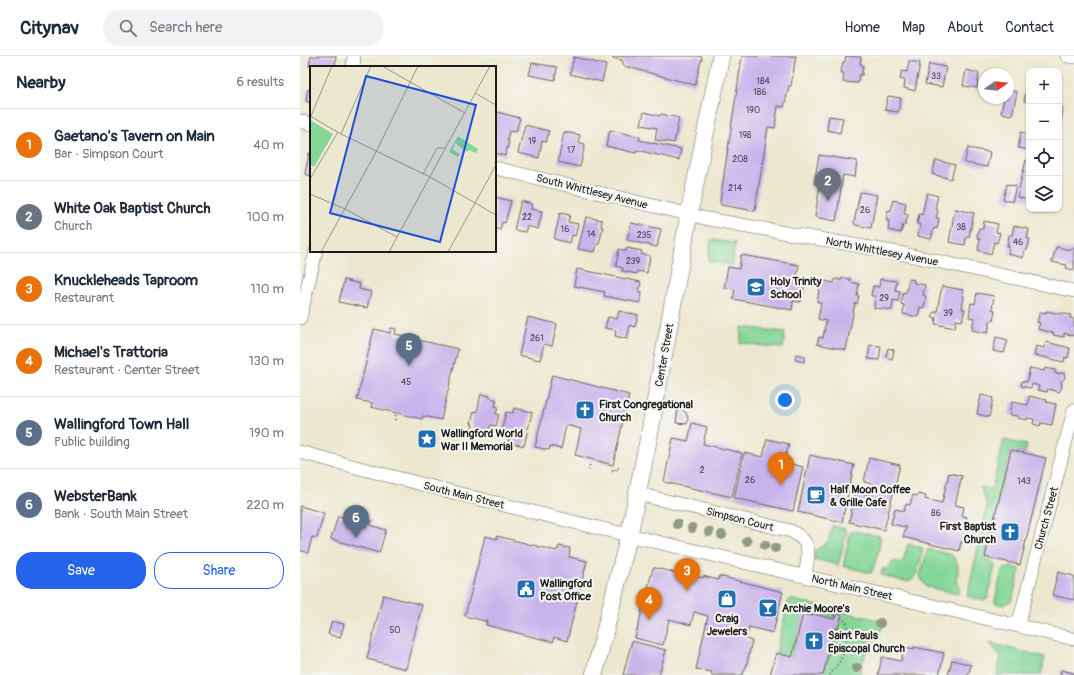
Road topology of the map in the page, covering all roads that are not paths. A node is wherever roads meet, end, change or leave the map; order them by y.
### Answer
1 (354, 56) edge
2 (720, 56) edge
3 (1067, 56) edge
4 (1074, 57) edge
5 (353, 66) edge
6 (300, 121) edge
7 (310, 124) edge
8 (496, 168) edge
9 (689, 214) junction
10 (316, 252) edge
11 (1074, 291) edge
12 (300, 318) edge
13 (1074, 410) edge
14 (300, 452) edge
15 (638, 494) junction
16 (629, 535) junction
17 (805, 576) junction
18 (1018, 626) junction
19 (1074, 639) edge
20 (594, 675) edge

1 - 5 street
2 - 9 main road, Center Street
3 - 4 street
6 - 7 street
8 - 9 street, South Whittlesey Avenue
9 - 11 street, North Whittlesey Avenue
9 - 15 main road, Center Street
10 - 12 street
13 - 18 street, Church Street
14 - 16 street, South Main Street
15 - 16 main road, Center Street
15 - 17 street, Simpson Court
16 - 17 street, North Main Street
16 - 20 main road, Center Street
17 - 18 street, North Main Street
18 - 19 street, North Main Street

